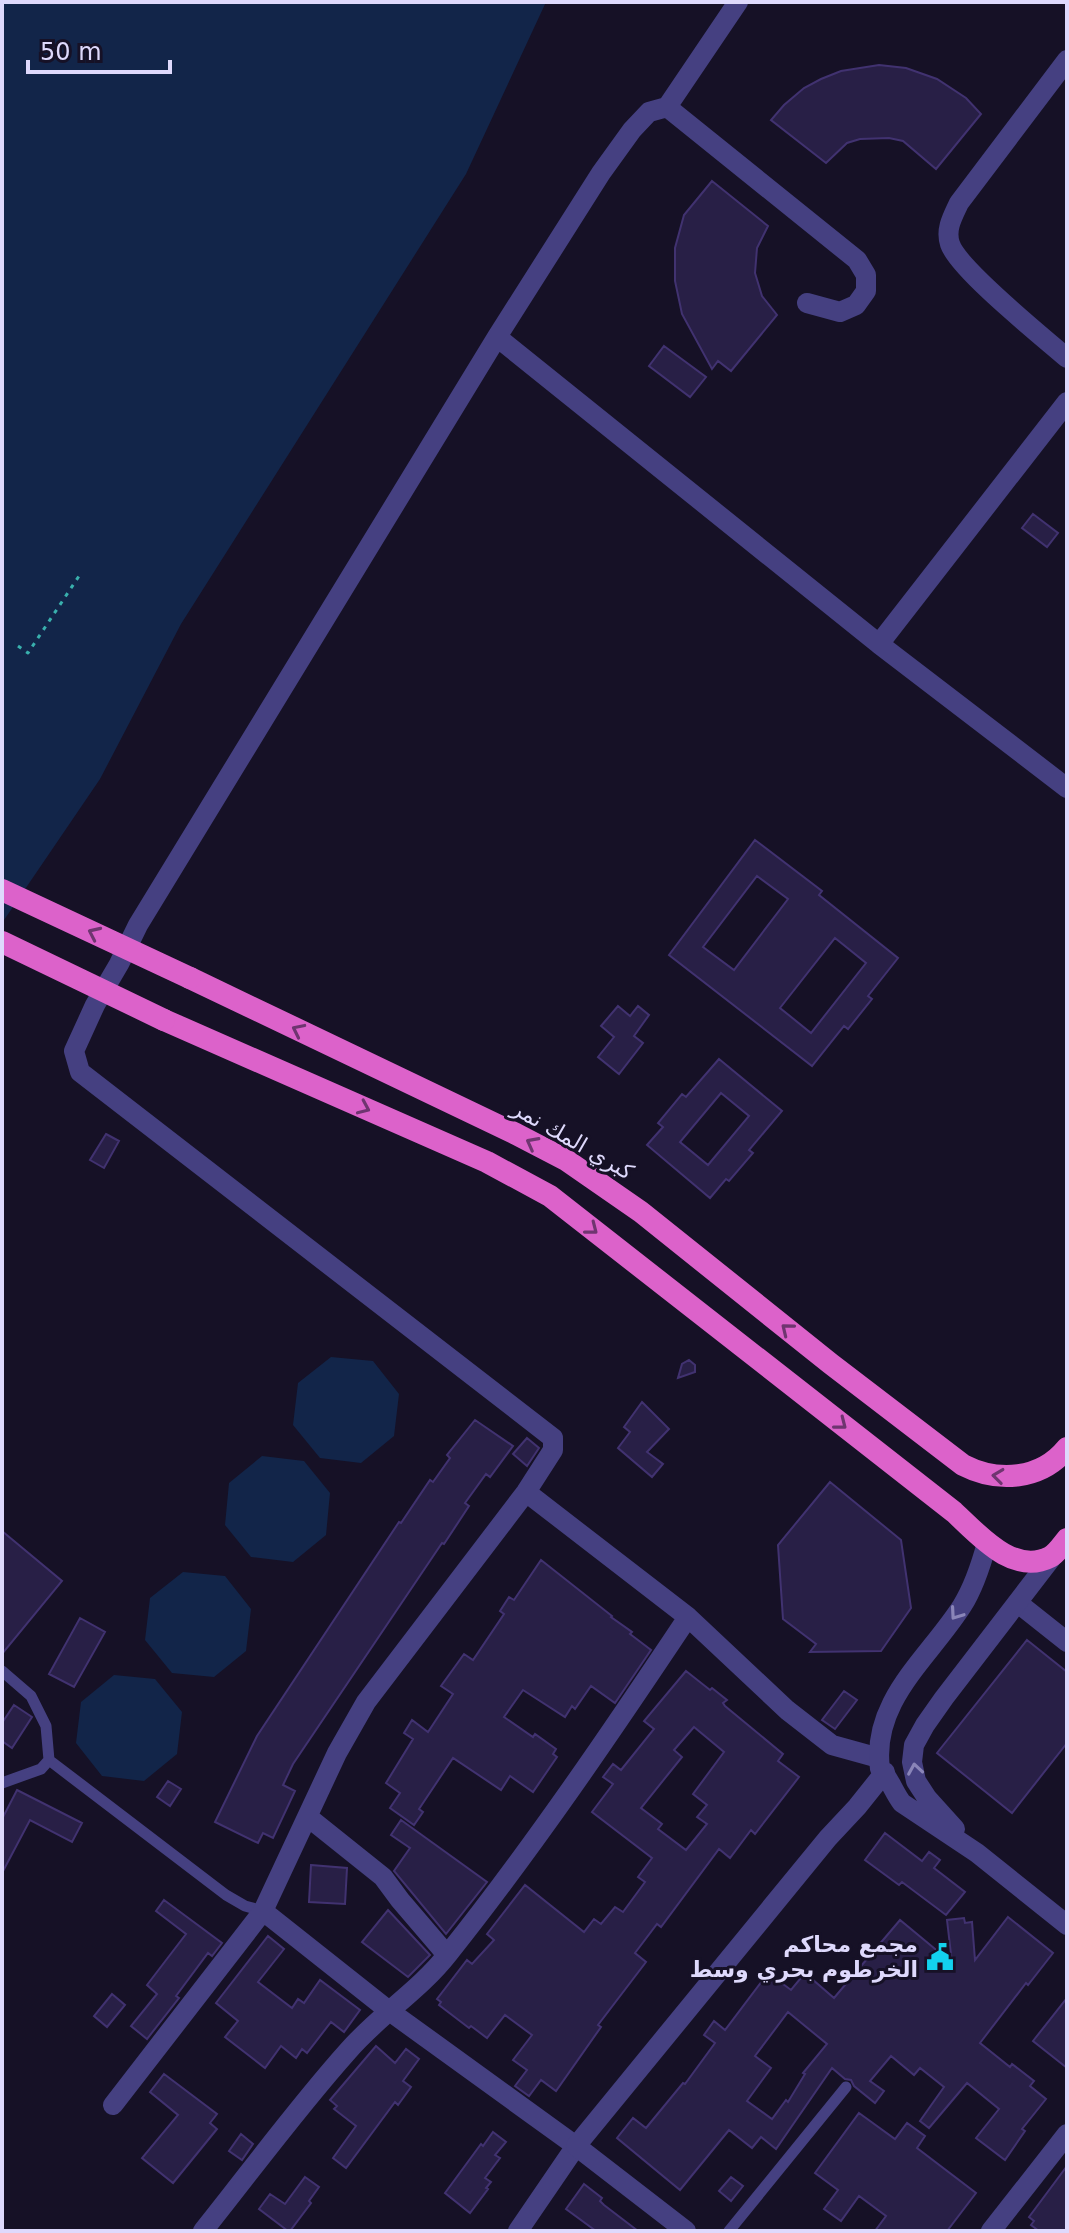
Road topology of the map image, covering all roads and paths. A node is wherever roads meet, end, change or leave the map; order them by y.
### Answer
1 (738, 2) edge
2 (1067, 60) edge
3 (667, 107) junction
4 (807, 303) dead end
5 (497, 337) junction
6 (1067, 358) edge
7 (1067, 402) edge
8 (79, 576) dead end
9 (879, 644) junction
10 (18, 646) dead end
11 (1067, 788) edge
12 (2, 890) edge
13 (2, 942) edge
14 (1067, 1448) edge
15 (1057, 1467) edge
16 (526, 1492) junction
17 (987, 1543) junction
18 (1060, 1547) edge
19 (1018, 1603) junction
20 (688, 1617) junction
21 (1067, 1642) edge
22 (2, 1671) edge
23 (49, 1760) junction
24 (882, 1765) junction
25 (2, 1783) edge
26 (308, 1817) junction
27 (977, 1853) junction
28 (263, 1911) junction
29 (1067, 1925) edge
30 (447, 1955) junction
31 (388, 2010) junction
32 (846, 2087) dead end
33 (113, 2105) dead end
34 (1067, 2134) edge
35 (576, 2146) junction
36 (203, 2231) edge
37 (518, 2231) edge
38 (686, 2231) edge
39 (729, 2231) edge
40 (991, 2231) edge

1 - 3 street
2 - 6 street
3 - 4 street
3 - 5 street
5 - 9 street
5 - 16 street
7 - 9 street
8 - 10 path
9 - 11 street
15 -> 12 highway, كبري المك نمر, bridge
13 -> 17 highway, bridge
14 - 15 highway, كبري المك نمر
16 - 20 street
16 - 26 street
17 - 18 highway
17 -> 24 street
18 - 19 street
19 - 21 street
27 -> 19 street
20 - 24 street
20 - 30 street
22 - 23 lane
23 - 25 lane
23 - 28 lane
24 - 27 street
24 - 35 street
26 - 28 street
26 - 30 street
27 - 29 street
28 - 31 street
28 - 33 street
30 - 31 street
31 - 35 street
31 - 36 street
32 - 39 lane
34 - 40 street
35 - 37 street
35 - 38 street

